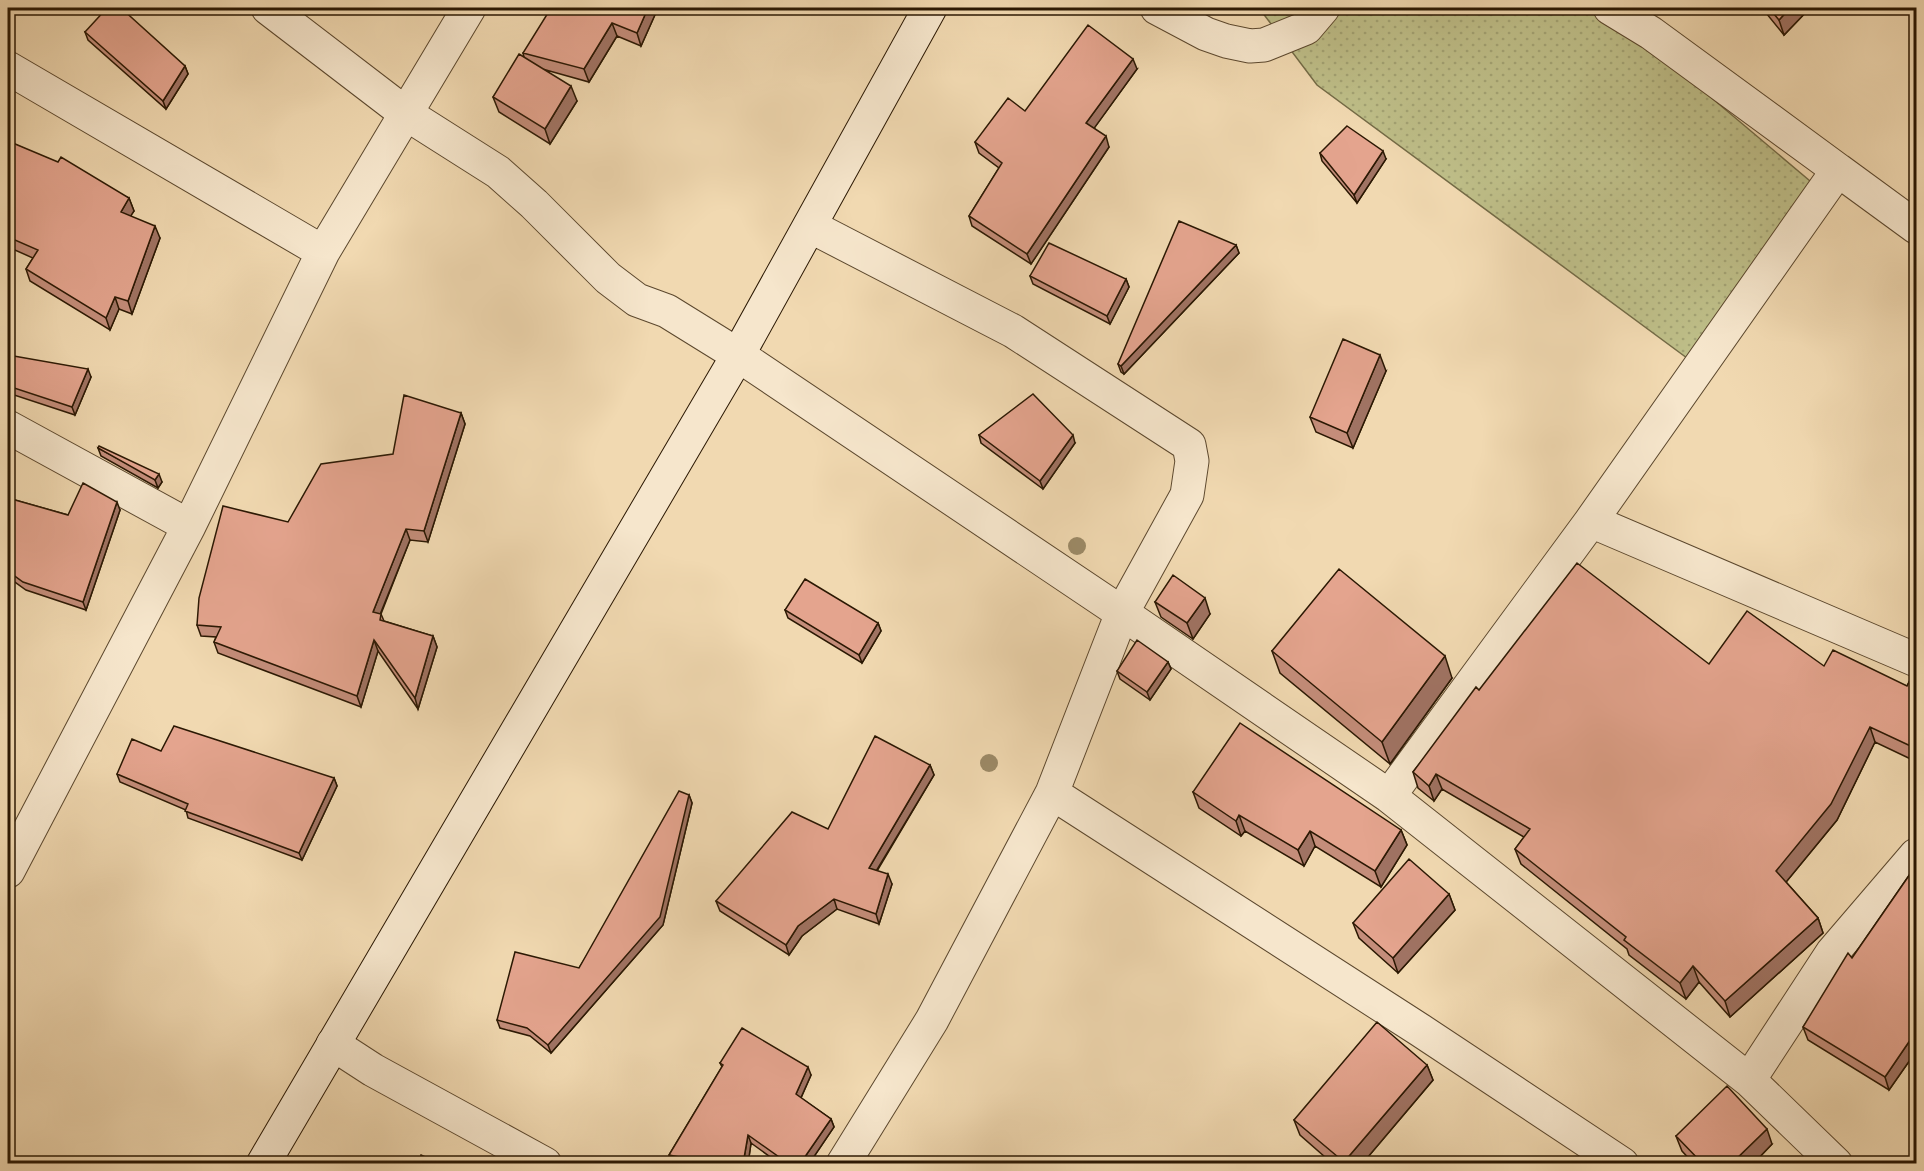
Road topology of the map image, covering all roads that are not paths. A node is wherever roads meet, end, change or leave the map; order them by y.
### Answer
1 (268, 8) edge
2 (469, 8) edge
3 (930, 8) edge
4 (1157, 8) edge
5 (1323, 8) edge
6 (1610, 8) edge
7 (8, 68) edge
8 (405, 113) junction
9 (1838, 170) junction
10 (810, 226) junction
11 (1917, 227) edge
12 (323, 252) junction
13 (738, 356) junction
14 (8, 427) edge
15 (1591, 521) junction
16 (189, 526) junction
17 (1122, 613) junction
18 (1917, 660) edge
19 (1052, 793) junction
20 (1389, 796) junction
21 (1917, 855) edge
22 (8, 871) edge
23 (333, 1044) junction
24 (1749, 1080) junction
25 (263, 1164) edge
26 (545, 1164) edge
27 (843, 1164) edge
28 (1622, 1164) edge
29 (1836, 1164) edge

1 - 8 street
2 - 8 street
3 - 10 street
4 - 5 street
6 - 9 street
7 - 12 street
8 - 12 street
8 - 13 street
9 - 11 street
9 - 15 street
10 - 13 street
10 - 17 street
12 - 16 street
13 - 17 street
13 - 23 street
14 - 16 street
15 - 18 street
15 - 20 street
16 - 22 street
17 - 19 street
17 - 20 street
19 - 27 street
19 - 28 street
20 - 24 street
21 - 24 street
23 - 25 street
23 - 26 street
24 - 29 street

